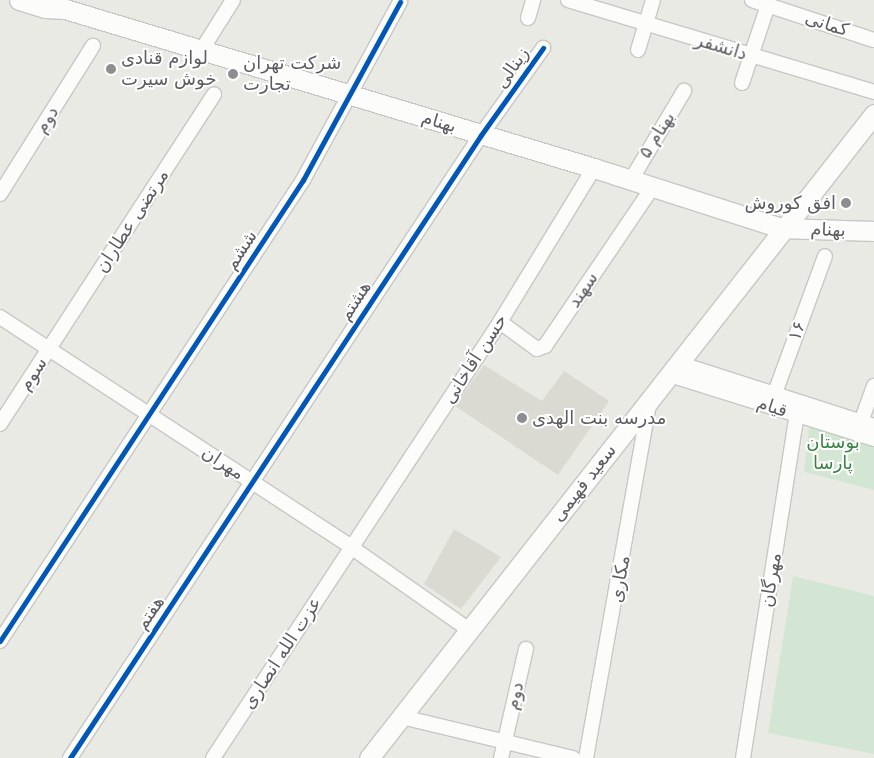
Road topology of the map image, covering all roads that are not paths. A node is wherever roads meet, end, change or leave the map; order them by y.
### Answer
1 (19, 0) edge
2 (233, 0) edge
3 (533, 0) edge
4 (568, 0) edge
5 (653, 0) edge
6 (752, 0) edge
7 (400, 2) dead end
8 (62, 3) edge
9 (768, 5) junction
10 (528, 18) dead end
11 (646, 24) junction
12 (874, 40) edge
13 (93, 46) dead end
14 (543, 48) dead end
15 (638, 50) dead end
16 (201, 51) junction
17 (751, 56) junction
18 (742, 83) dead end
19 (684, 91) dead end
20 (874, 92) edge
21 (214, 94) dead end
22 (349, 96) junction
23 (874, 114) edge
24 (485, 132) junction
25 (594, 168) junction
26 (631, 180) junction
27 (652, 188) junction
28 (0, 194) edge
29 (781, 228) junction
30 (874, 231) edge
31 (825, 256) dead end
32 (0, 317) edge
33 (500, 322) junction
34 (49, 349) junction
35 (674, 369) junction
36 (874, 386) edge
37 (650, 399) junction
38 (772, 400) junction
39 (798, 409) junction
40 (151, 416) junction
41 (0, 424) edge
42 (864, 427) edge
43 (874, 439) edge
44 (252, 483) junction
45 (351, 548) junction
46 (469, 630) junction
47 (0, 640) edge
48 (526, 649) dead end
49 (402, 717) junction
50 (505, 742) junction
51 (70, 758) edge
52 (213, 758) edge
53 (369, 758) edge
54 (501, 758) edge
55 (573, 758) edge
56 (586, 758) edge
57 (743, 758) edge

1 - 8 main road, بهنام
2 - 16 street
3 - 10 street
4 - 11 street, دانشفر
5 - 11 street
6 - 9 street, کمانی
7 - 22 street, ششم
8 - 16 main road, بهنام
9 - 12 street, کمانی
9 - 17 street
11 - 15 street
11 - 17 street, دانشفر
13 - 28 street, دوم
14 - 24 street, زینالی
16 - 22 main road, بهنام
17 - 18 street
17 - 20 street, دانشفر
19 - 26 street, بهنام ۵
21 - 34 street, مرتضی عطاران
22 - 24 main road, بهنام
22 - 40 street, ششم
23 - 29 main road, سعید فهیمی
24 - 25 main road, بهنام
24 - 44 street, هشتم
25 - 26 main road, بهنام
25 - 33 street, حسن آقاخانی
26 - 27 main road, بهنام
27 - 29 main road, بهنام
27 - 33 street, سهند
29 - 30 main road, بهنام
29 - 35 main road, سعید فهیمی
31 - 38 street, ۱۶
32 - 34 street, مهران
33 - 45 street, حسن آقاخانی
34 - 40 street, مهران
34 - 41 street, سوم
35 - 37 main road, سعید فهیمی
35 - 38 street, قیام
36 - 42 street
37 - 46 main road, سعید فهیمی
37 - 56 street, مکاری
38 - 39 street, قیام
39 - 42 street, قیام
39 - 57 street, مهرگان
40 - 44 street, مهران
40 - 47 street, ششم
42 - 43 street, قیام
44 - 45 street, مهران
44 - 51 street, هفتم
45 - 46 street, مهران
45 - 52 street, عزت الله انصاری
46 - 49 main road, سعید فهیمی
48 - 50 street, دوم
49 - 50 street
49 - 53 main road, سعید فهیمی
50 - 54 street, دوم
50 - 55 street

